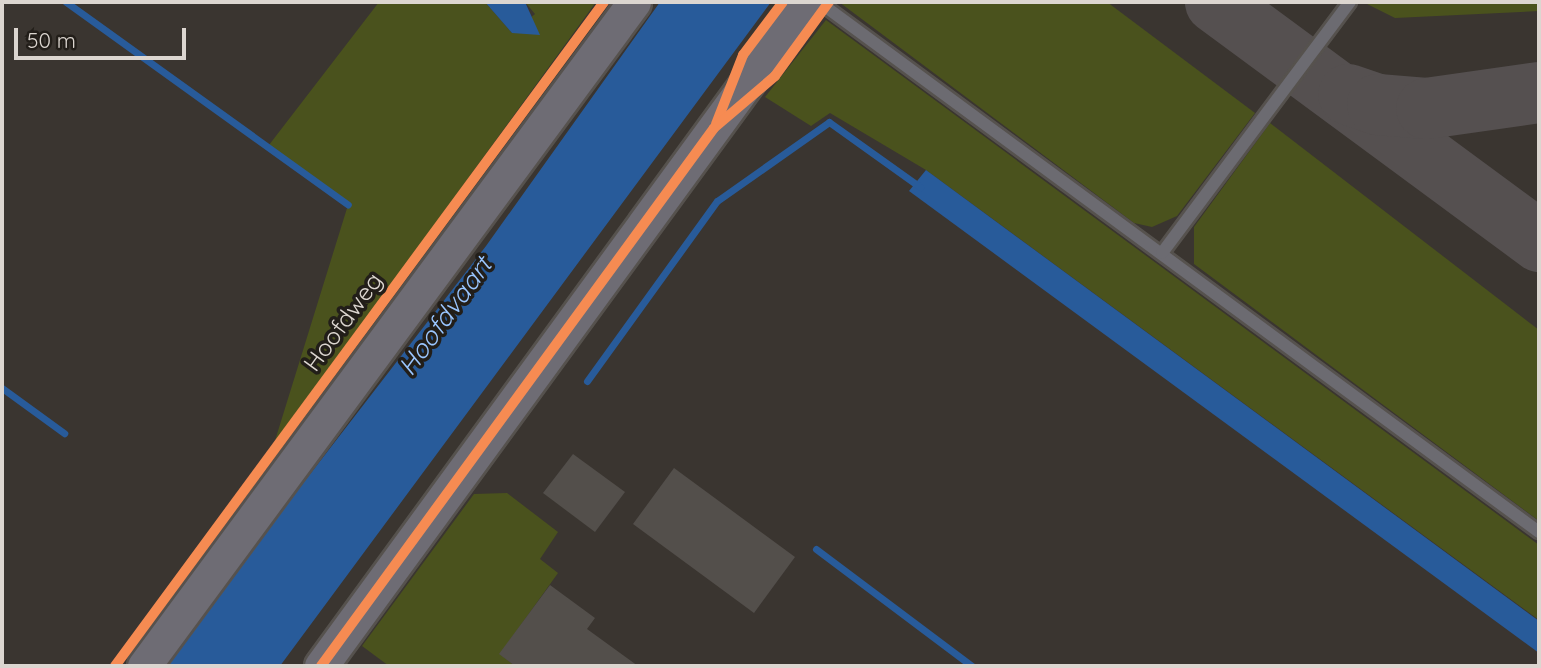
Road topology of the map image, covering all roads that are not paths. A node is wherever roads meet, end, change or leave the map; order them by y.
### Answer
1 (634, 2) edge
2 (819, 2) edge
3 (1350, 2) edge
4 (819, 7) edge
5 (1162, 253) junction
6 (1539, 532) edge
7 (144, 666) edge
8 (321, 666) edge

1 - 7 main road, Hoofdweg
2 - 4 lane
3 - 5 lane
4 - 5 lane
4 - 8 main road
5 - 6 lane

